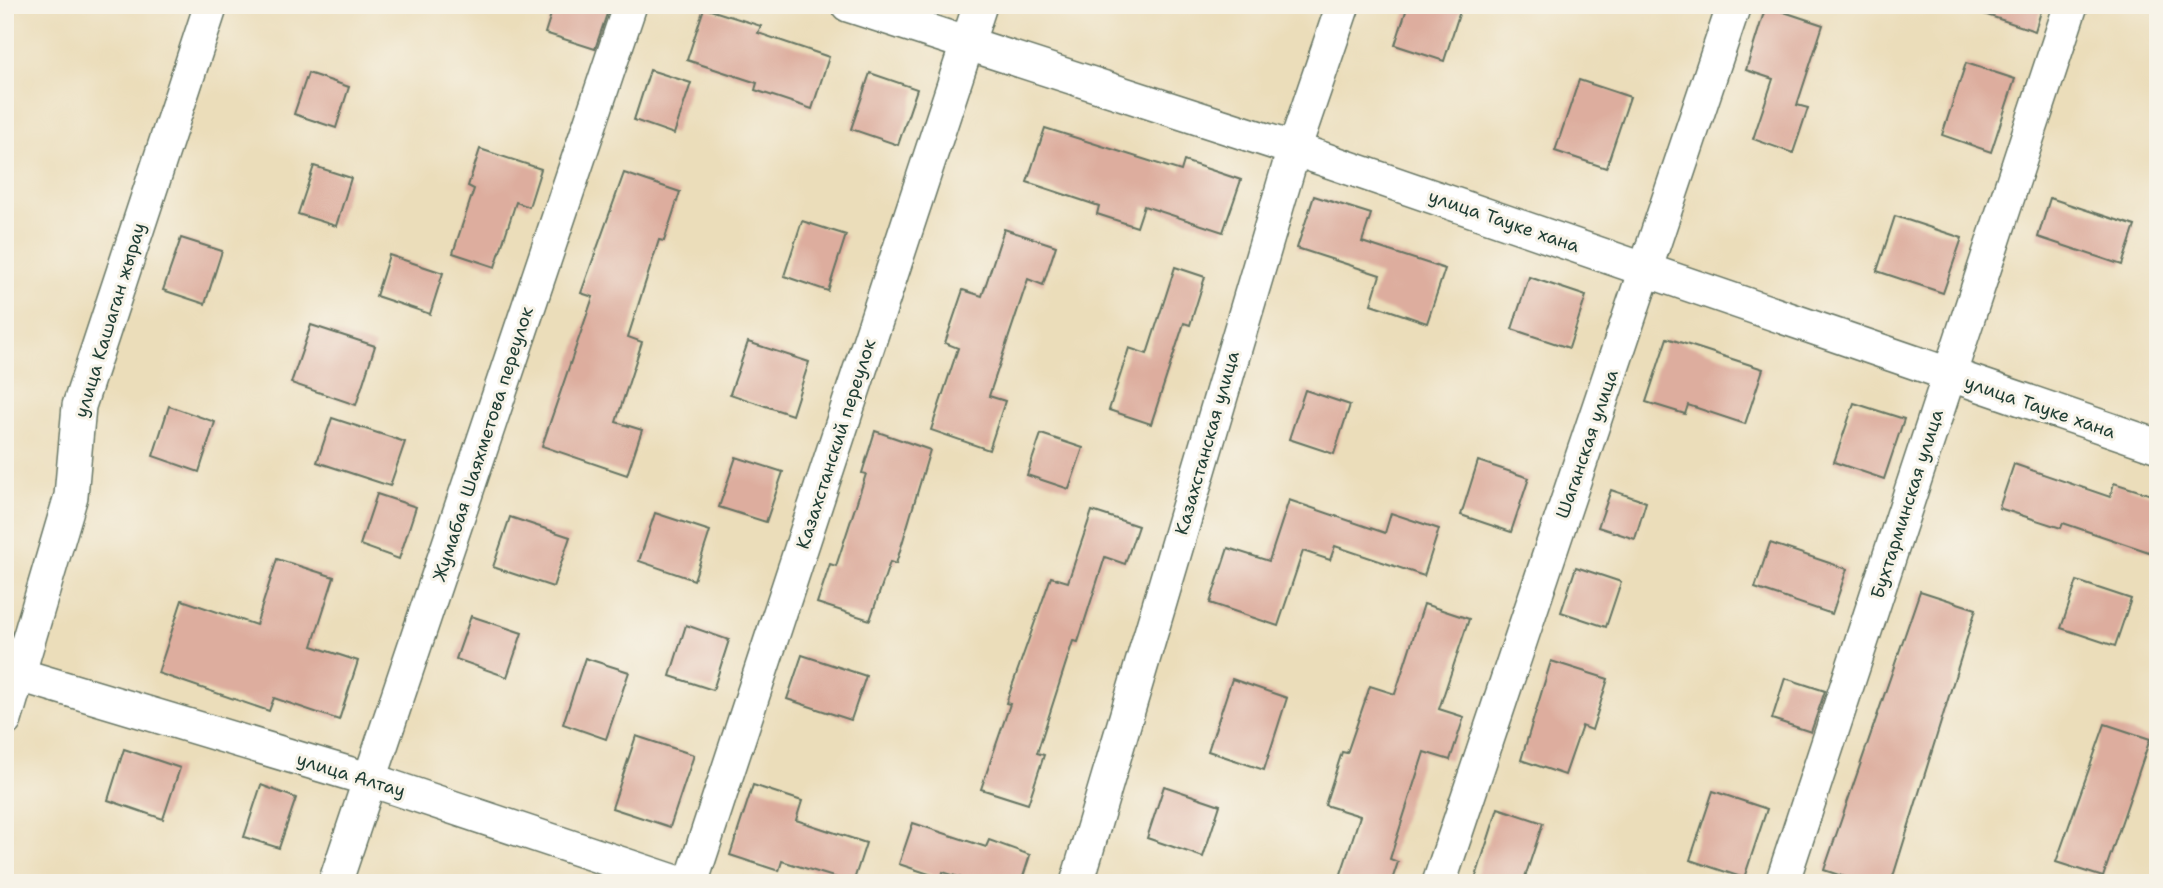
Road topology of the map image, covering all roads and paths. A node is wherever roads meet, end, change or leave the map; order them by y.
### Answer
1 (211, 5) edge
2 (630, 5) edge
3 (848, 5) edge
4 (980, 5) edge
5 (1343, 5) edge
6 (1734, 5) edge
7 (2071, 5) edge
8 (967, 45) junction
9 (1294, 149) junction
10 (1645, 270) junction
11 (1949, 376) junction
12 (2158, 446) edge
13 (20, 675) junction
14 (5, 720) edge
15 (370, 780) junction
16 (335, 883) edge
17 (679, 883) edge
18 (691, 883) edge
19 (1077, 883) edge
20 (1439, 883) edge
21 (1782, 883) edge

1 - 13 street, улица Кашаган жырау
2 - 15 street, Жумабая Шаяхметова переулок
3 - 8 street, улица Тауке хана
4 - 8 street, Казахстанский переулок
5 - 9 street, Казахстанская улица
6 - 10 street, Шаганская улица
7 - 11 street, Бухтарминская улица
8 - 9 street, улица Тауке хана
8 - 18 street, Казахстанский переулок
9 - 10 street, улица Тауке хана
9 - 19 street, Казахстанская улица
10 - 11 street, улица Тауке хана
10 - 20 street, Шаганская улица
11 - 12 street, улица Тауке хана
11 - 21 street, Бухтарминская улица
13 - 14 street, улица Кашаган жырау
13 - 15 street, улица Алтау
15 - 16 street, Жумабая Шаяхметова переулок
15 - 17 street, улица Алтау

